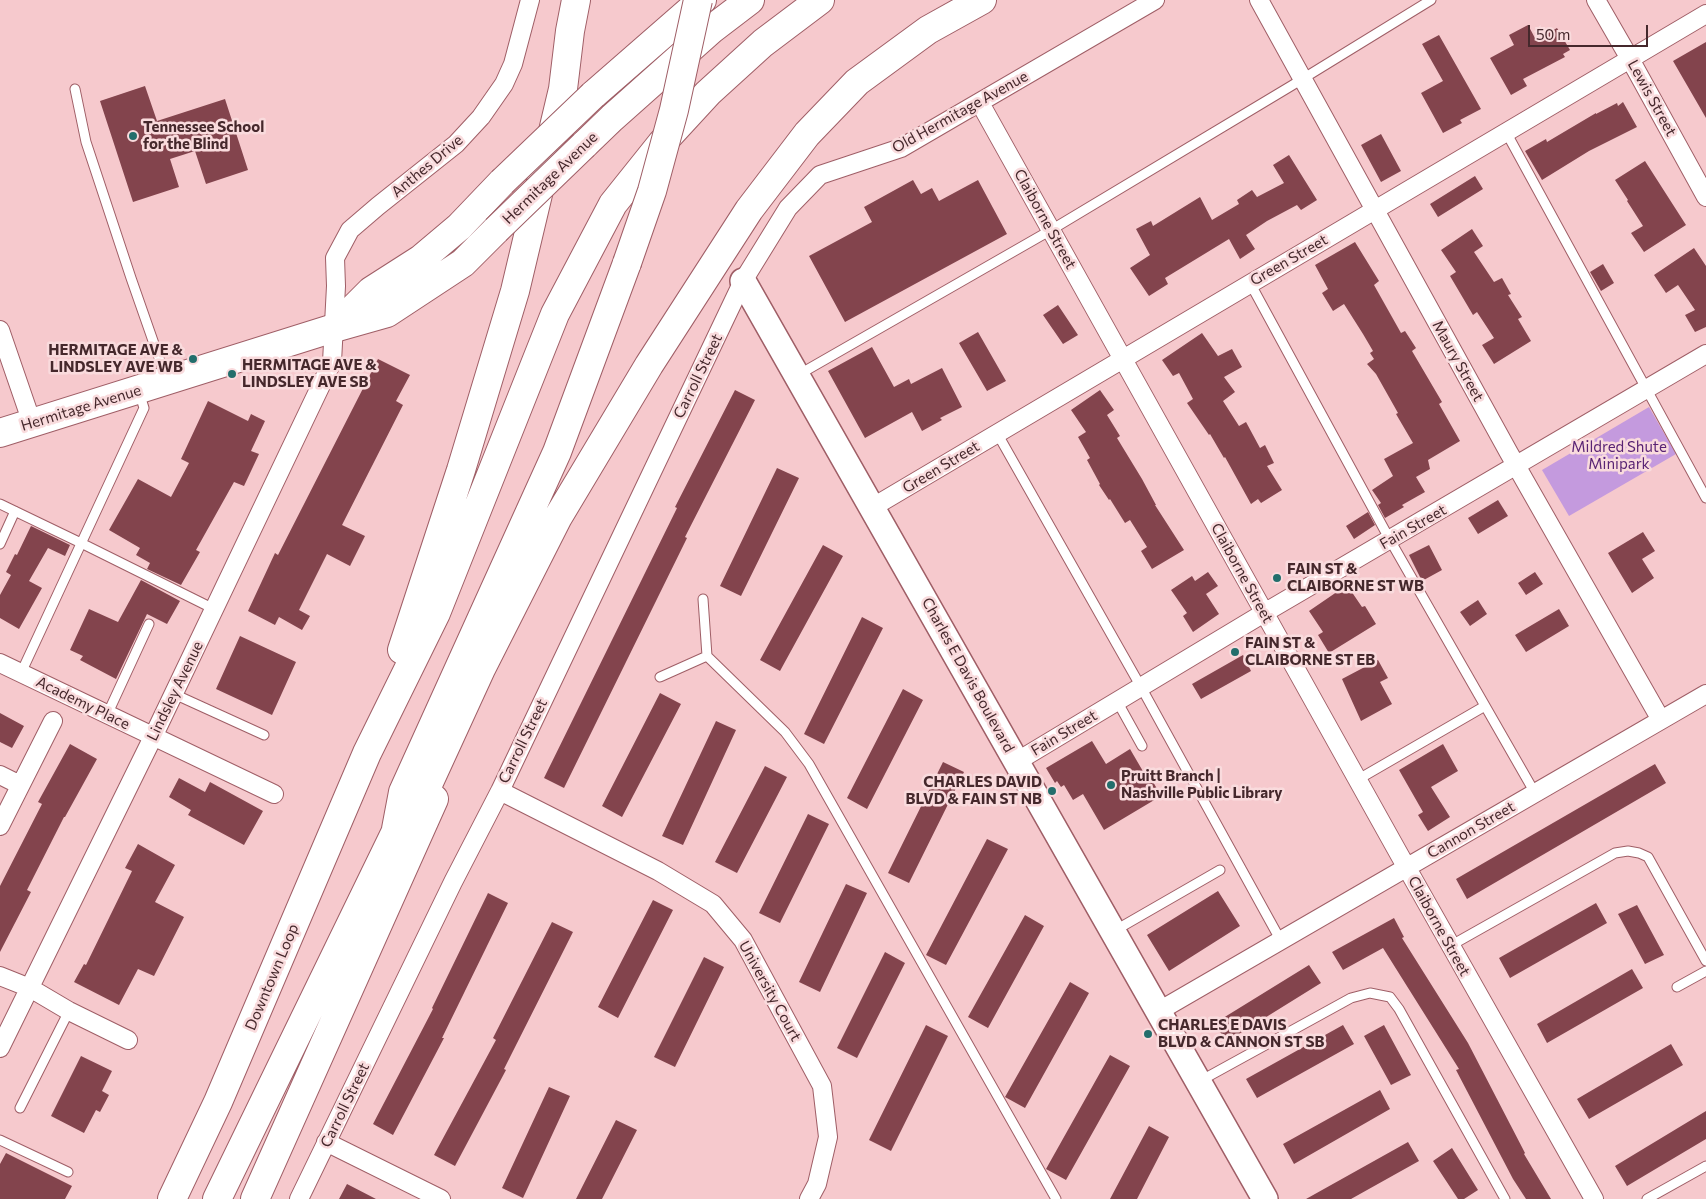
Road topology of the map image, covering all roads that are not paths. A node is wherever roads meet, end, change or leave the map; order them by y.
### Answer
1 (530, 0) edge
2 (576, 0) edge
3 (698, 0) edge
4 (702, 0) edge
5 (750, 0) edge
6 (820, 0) edge
7 (982, 0) edge
8 (1155, 0) edge
9 (1259, 0) edge
10 (1431, 0) edge
11 (1596, 0) edge
12 (1706, 14) edge
13 (1630, 59) junction
14 (1302, 79) junction
15 (74, 89) dead end
16 (980, 103) junction
17 (1506, 132) junction
18 (1706, 197) edge
19 (1374, 211) junction
20 (1052, 230) junction
21 (744, 281) junction
22 (1250, 283) junction
23 (334, 328) junction
24 (0, 330) edge
25 (1706, 354) edge
26 (1124, 359) junction
27 (798, 376) junction
28 (167, 381) junction
29 (1648, 389) junction
30 (139, 390) junction
31 (32, 424) junction
32 (997, 433) junction
33 (0, 434) edge
34 (1517, 466) junction
35 (1706, 498) edge
36 (0, 504) edge
37 (873, 507) junction
38 (15, 511) junction
39 (1390, 540) junction
40 (81, 542) junction
41 (0, 543) edge
42 (703, 599) dead end
43 (214, 609) junction
44 (1264, 613) junction
45 (149, 624) dead end
46 (707, 656) junction
47 (0, 663) edge
48 (481, 669) junction
49 (21, 673) junction
50 (660, 677) dead end
51 (1141, 687) junction
52 (174, 694) junction
53 (1706, 694) edge
54 (1117, 701) junction
55 (1485, 706) junction
56 (107, 714) junction
57 (1660, 720) junction
58 (53, 721) dead end
59 (264, 735) dead end
60 (153, 737) junction
61 (1142, 746) dead end
62 (367, 753) junction
63 (1016, 762) junction
64 (0, 775) edge
65 (1358, 780) junction
66 (20, 785) junction
67 (500, 791) junction
68 (1535, 793) junction
69 (274, 794) dead end
70 (0, 826) edge
71 (395, 832) junction
72 (1406, 868) junction
73 (1220, 870) dead end
74 (1114, 931) junction
75 (1281, 941) junction
76 (1450, 946) junction
77 (1706, 961) edge
78 (1706, 971) edge
79 (0, 976) edge
80 (1676, 987) dead end
81 (30, 988) junction
82 (69, 1011) junction
83 (1159, 1012) junction
84 (128, 1040) dead end
85 (0, 1048) edge
86 (1199, 1082) junction
87 (218, 1102) junction
88 (20, 1108) dead end
89 (0, 1140) edge
90 (326, 1142) junction
91 (1706, 1166) edge
92 (68, 1172) dead end
93 (155, 1199) edge
94 (172, 1199) edge
95 (217, 1199) edge
96 (255, 1199) edge
97 (299, 1199) edge
98 (441, 1199) edge
99 (809, 1199) edge
100 (1056, 1199) edge
101 (1265, 1199) edge
102 (1505, 1199) edge
103 (1594, 1199) edge
104 (1647, 1199) edge

1 - 23 street, Anthes Drive
2 - 62 main road
3 - 71 main road, bridge
4 - 23 main road, Hermitage Avenue, bridge
5 - 23 main road, Hermitage Avenue, bridge
6 - 62 main road
7 - 48 main road
8 - 16 street, Old Hermitage Avenue
9 - 14 street, Maury Street
10 - 14 lane
11 - 13 street, Lewis Street
12 - 13 street, Green Street
13 - 17 street, Green Street
13 - 18 street, Lewis Street
14 - 19 street, Maury Street
14 - 20 lane
15 - 28 lane
16 - 20 street, Claiborne Street
16 - 21 street, Old Hermitage Avenue
17 - 19 street, Green Street
17 - 29 lane
19 - 22 street, Green Street
19 - 34 street, Maury Street
20 - 26 street, Claiborne Street
20 - 27 lane
21 - 27 street, Charles E Davis Boulevard
21 - 67 street, Carroll Street
22 - 26 street, Green Street
22 - 39 lane
23 - 28 main road, Hermitage Avenue
23 - 43 street, Lindsley Avenue
24 - 31 street
25 - 29 street, Fain Street
26 - 32 street, Green Street
26 - 44 street, Claiborne Street
27 - 37 street, Charles E Davis Boulevard
28 - 30 main road, Hermitage Avenue
29 - 34 street, Fain Street
29 - 35 lane
30 - 31 main road, Hermitage Avenue
30 - 40 lane
31 - 33 main road, Hermitage Avenue
32 - 37 street, Green Street
32 - 51 lane
34 - 39 street, Fain Street
34 - 57 street, Maury Street
36 - 38 lane
37 - 63 street, Charles E Davis Boulevard
38 - 40 lane
38 - 41 lane
39 - 44 street, Fain Street
39 - 55 lane
40 - 43 lane
40 - 49 lane
42 - 46 lane
43 - 52 street, Lindsley Avenue
44 - 51 street, Fain Street
44 - 65 street, Claiborne Street
45 - 56 lane
46 - 50 lane
46 - 100 lane
47 - 49 street, Academy Place
48 - 71 main road
48 - 96 main road
49 - 56 street, Academy Place
51 - 54 street, Fain Street
51 - 75 lane
52 - 59 lane
52 - 60 street, Lindsley Avenue
53 - 57 street, Cannon Street
54 - 61 lane
54 - 63 street, Fain Street
55 - 65 lane
55 - 68 lane
56 - 60 street, Academy Place
57 - 68 street, Cannon Street
58 - 66 street
60 - 69 street, Academy Place
60 - 81 street, Lindsley Avenue
62 - 87 main road, Downtown Loop
63 - 74 street, Charles E Davis Boulevard
64 - 66 street
65 - 72 street, Claiborne Street
66 - 70 street
67 - 90 street, Carroll Street
67 - 99 street, University Court
68 - 72 street, Cannon Street
71 - 95 main road
72 - 75 street, Cannon Street
72 - 76 street, Claiborne Street
73 - 74 lane
74 - 83 street, Charles E Davis Boulevard
75 - 83 street, Cannon Street
76 - 77 lane
76 - 103 street, Claiborne Street
78 - 80 lane
79 - 81 street
81 - 82 street
81 - 85 street, Lindsley Avenue
82 - 84 street
82 - 88 lane
83 - 86 street, Charles E Davis Boulevard
86 - 101 street, Charles E Davis Boulevard
86 - 102 lane
87 - 93 main road
87 - 94 main road, Downtown Loop
89 - 92 lane
90 - 97 street, Carroll Street
90 - 98 street
91 - 104 lane

